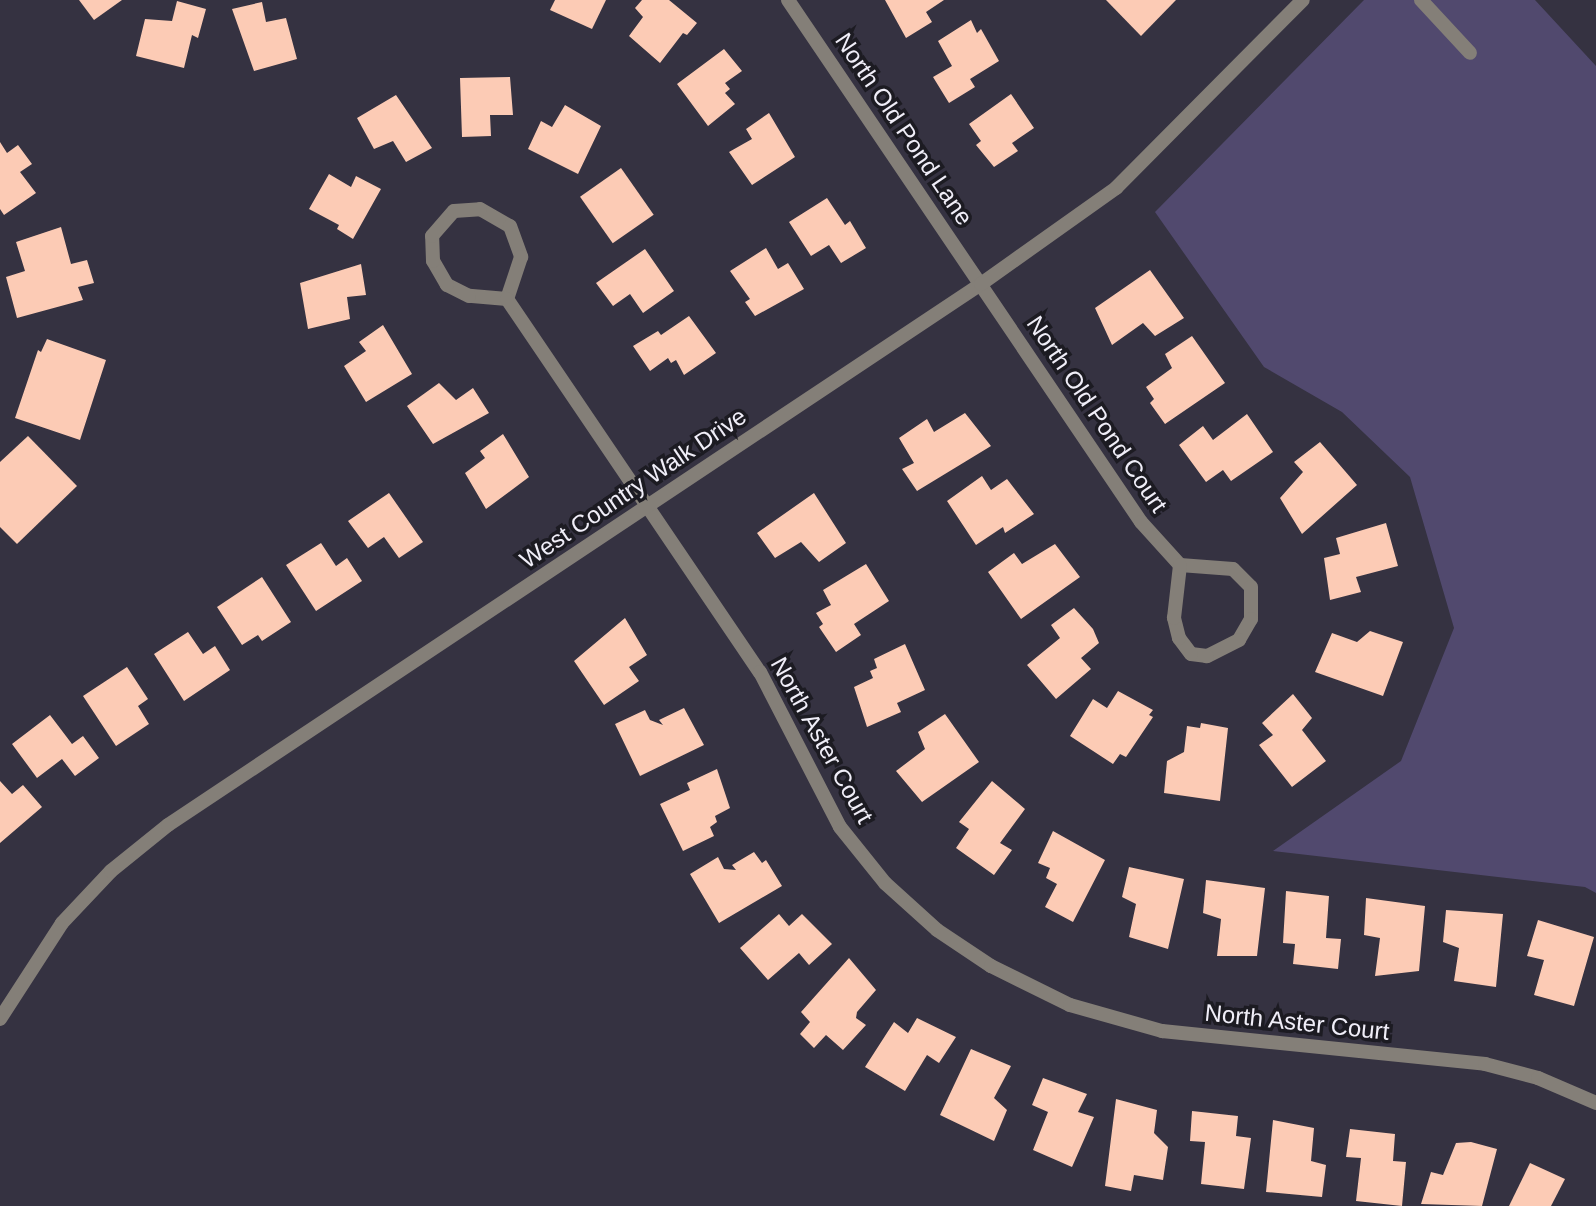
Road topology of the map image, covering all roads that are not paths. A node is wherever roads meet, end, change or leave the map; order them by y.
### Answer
1 (788, 0) edge
2 (1303, 0) edge
3 (1422, 0) edge
4 (1470, 53) dead end
5 (981, 284) junction
6 (507, 299) junction
7 (648, 506) junction
8 (1180, 565) junction
9 (0, 1019) edge
10 (1596, 1103) edge

1 - 5 street, North Old Pond Lane
2 - 5 street, West Country Walk Drive
3 - 4 street
5 - 7 street, West Country Walk Drive
5 - 8 street, North Old Pond Court
6 - 6 street
6 - 7 street, North Aster Court
7 - 9 street, West Country Walk Drive
7 - 10 street, North Aster Court
8 - 8 street

